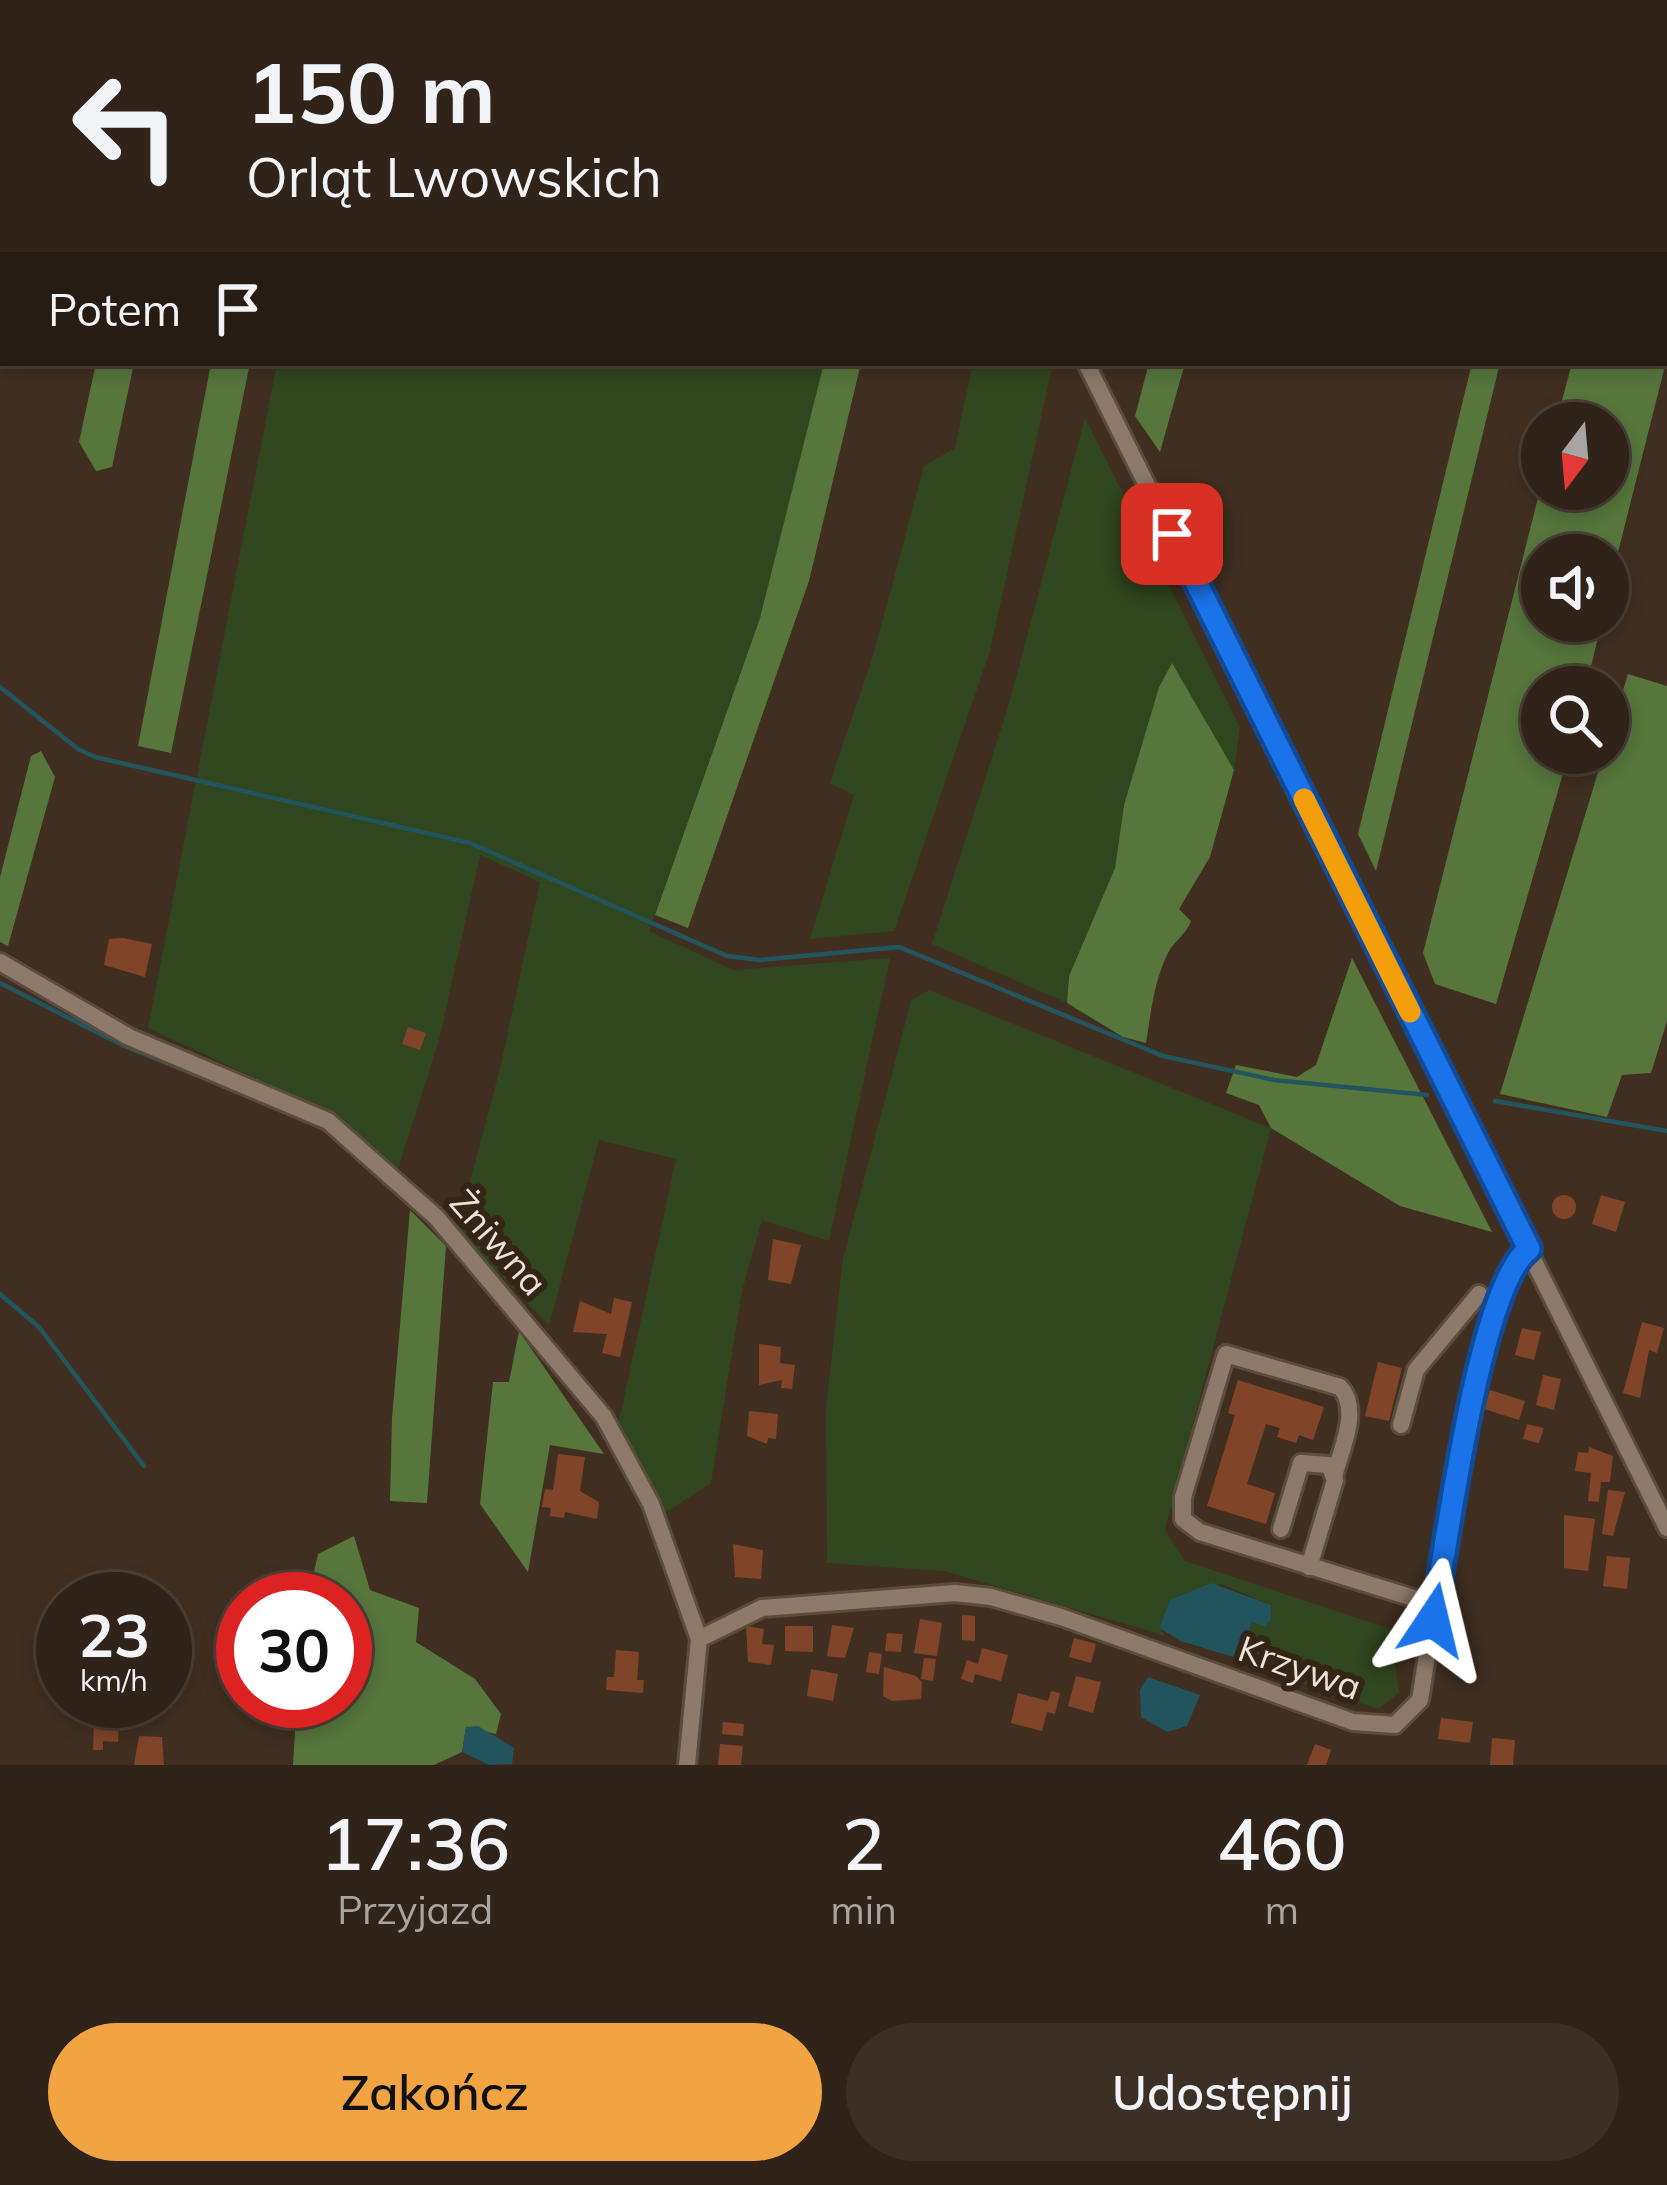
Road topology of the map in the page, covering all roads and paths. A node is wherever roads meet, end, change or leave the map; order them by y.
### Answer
1 (1088, 366) edge
2 (0, 962) edge
3 (1529, 1249) junction
4 (1479, 1294) dead end
5 (1401, 1425) dead end
6 (1334, 1476) junction
7 (1667, 1528) edge
8 (1281, 1529) dead end
9 (1309, 1567) junction
10 (1436, 1605) junction
11 (699, 1640) junction
12 (687, 1765) edge

1 - 3 street
2 - 11 street, Żniwna
3 - 7 street
3 - 10 street, Krzywa
4 - 5 street
6 - 8 street
6 - 9 street
6 - 9 street
9 - 10 street
10 - 11 street, Krzywa
11 - 12 street, Żniwna

